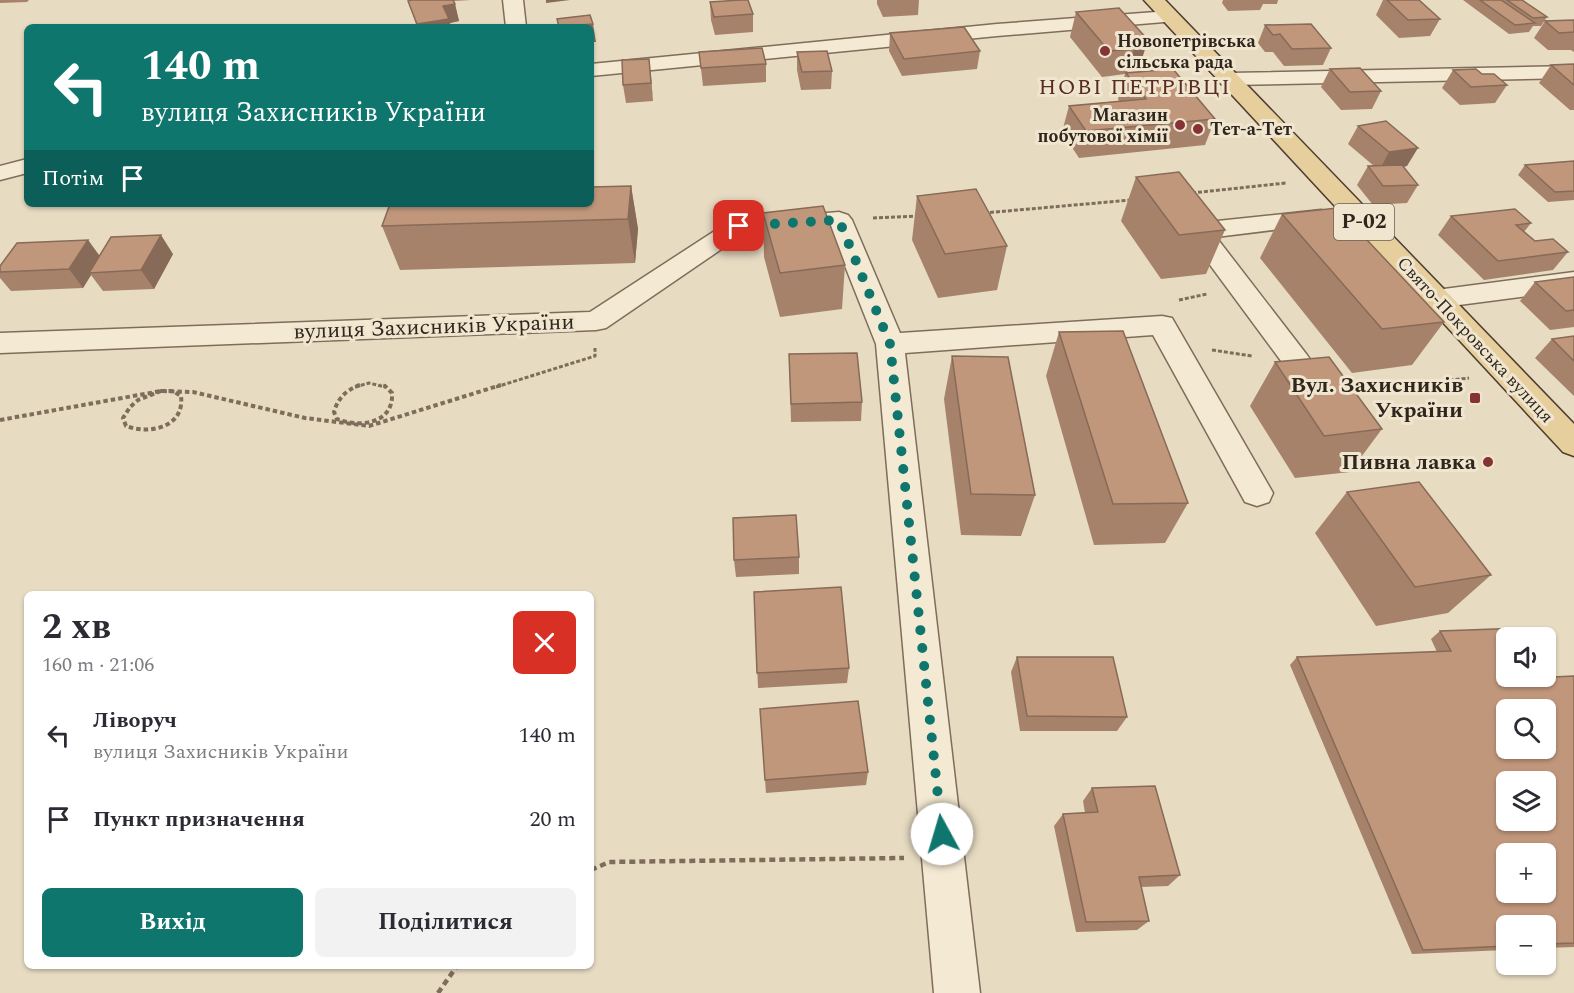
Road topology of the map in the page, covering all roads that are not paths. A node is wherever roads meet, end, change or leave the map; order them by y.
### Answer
1 (513, 0) edge
2 (1161, 8) edge
3 (516, 24) edge
4 (594, 70) edge
5 (1574, 72) edge
6 (1229, 79) junction
7 (24, 167) edge
8 (0, 173) edge
9 (1356, 214) junction
10 (1574, 281) edge
11 (1436, 299) junction
12 (0, 343) edge
13 (890, 344) junction
14 (1297, 362) edge
15 (1574, 444) edge
16 (1257, 493) dead end
17 (957, 993) edge

1 - 3 street
2 - 4 street
2 - 6 main road, Свято-Покровська вулиця / Р-02
5 - 6 street
6 - 9 main road, Свято-Покровська вулиця / Р-02
7 - 8 street
9 - 11 main road, Свято-Покровська вулиця / Р-02
9 - 14 street
10 - 11 street
11 - 15 main road, Свято-Покровська вулиця / Р-02
12 - 13 street, вулиця Захисників України
13 - 16 street
13 - 17 street

